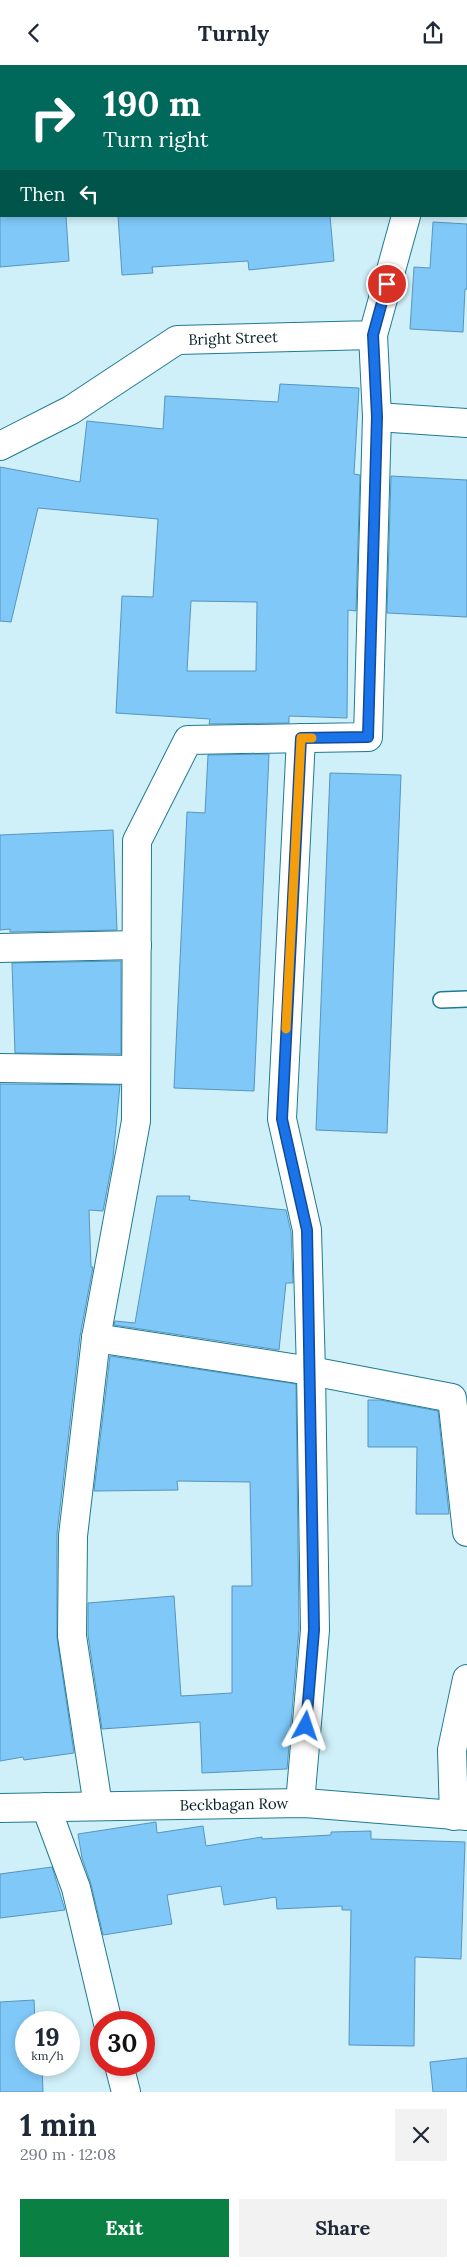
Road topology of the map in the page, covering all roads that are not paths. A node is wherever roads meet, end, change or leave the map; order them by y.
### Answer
1 (274, 65) edge
2 (278, 65) edge
3 (406, 217) edge
4 (373, 335) junction
5 (377, 417) junction
6 (467, 423) edge
7 (0, 446) edge
8 (301, 738) junction
9 (137, 945) junction
10 (0, 948) edge
11 (467, 999) edge
12 (441, 1000) dead end
13 (0, 1068) edge
14 (136, 1070) junction
15 (96, 1338) junction
16 (311, 1371) junction
17 (467, 1532) edge
18 (467, 1679) edge
19 (300, 1803) junction
20 (46, 1807) junction
21 (98, 1807) junction
22 (0, 1808) edge
23 (461, 1816) edge
24 (105, 2011) edge
25 (122, 2076) edge
26 (126, 2092) edge

1 - 2 street
3 - 4 street
4 - 5 street
4 - 7 street, Bright Street
5 - 6 street
5 - 8 street
8 - 9 street
8 - 16 street
9 - 10 street
9 - 14 street
11 - 12 lane
13 - 14 street
14 - 15 street
15 - 16 street
15 - 21 street
16 - 17 street
16 - 19 street
18 - 23 street
19 - 21 street, Beckbagan Row
19 - 23 street, Beckbagan Row
20 - 21 street, Beckbagan Row
20 - 22 street, Beckbagan Row
20 - 24 street
25 - 26 street

